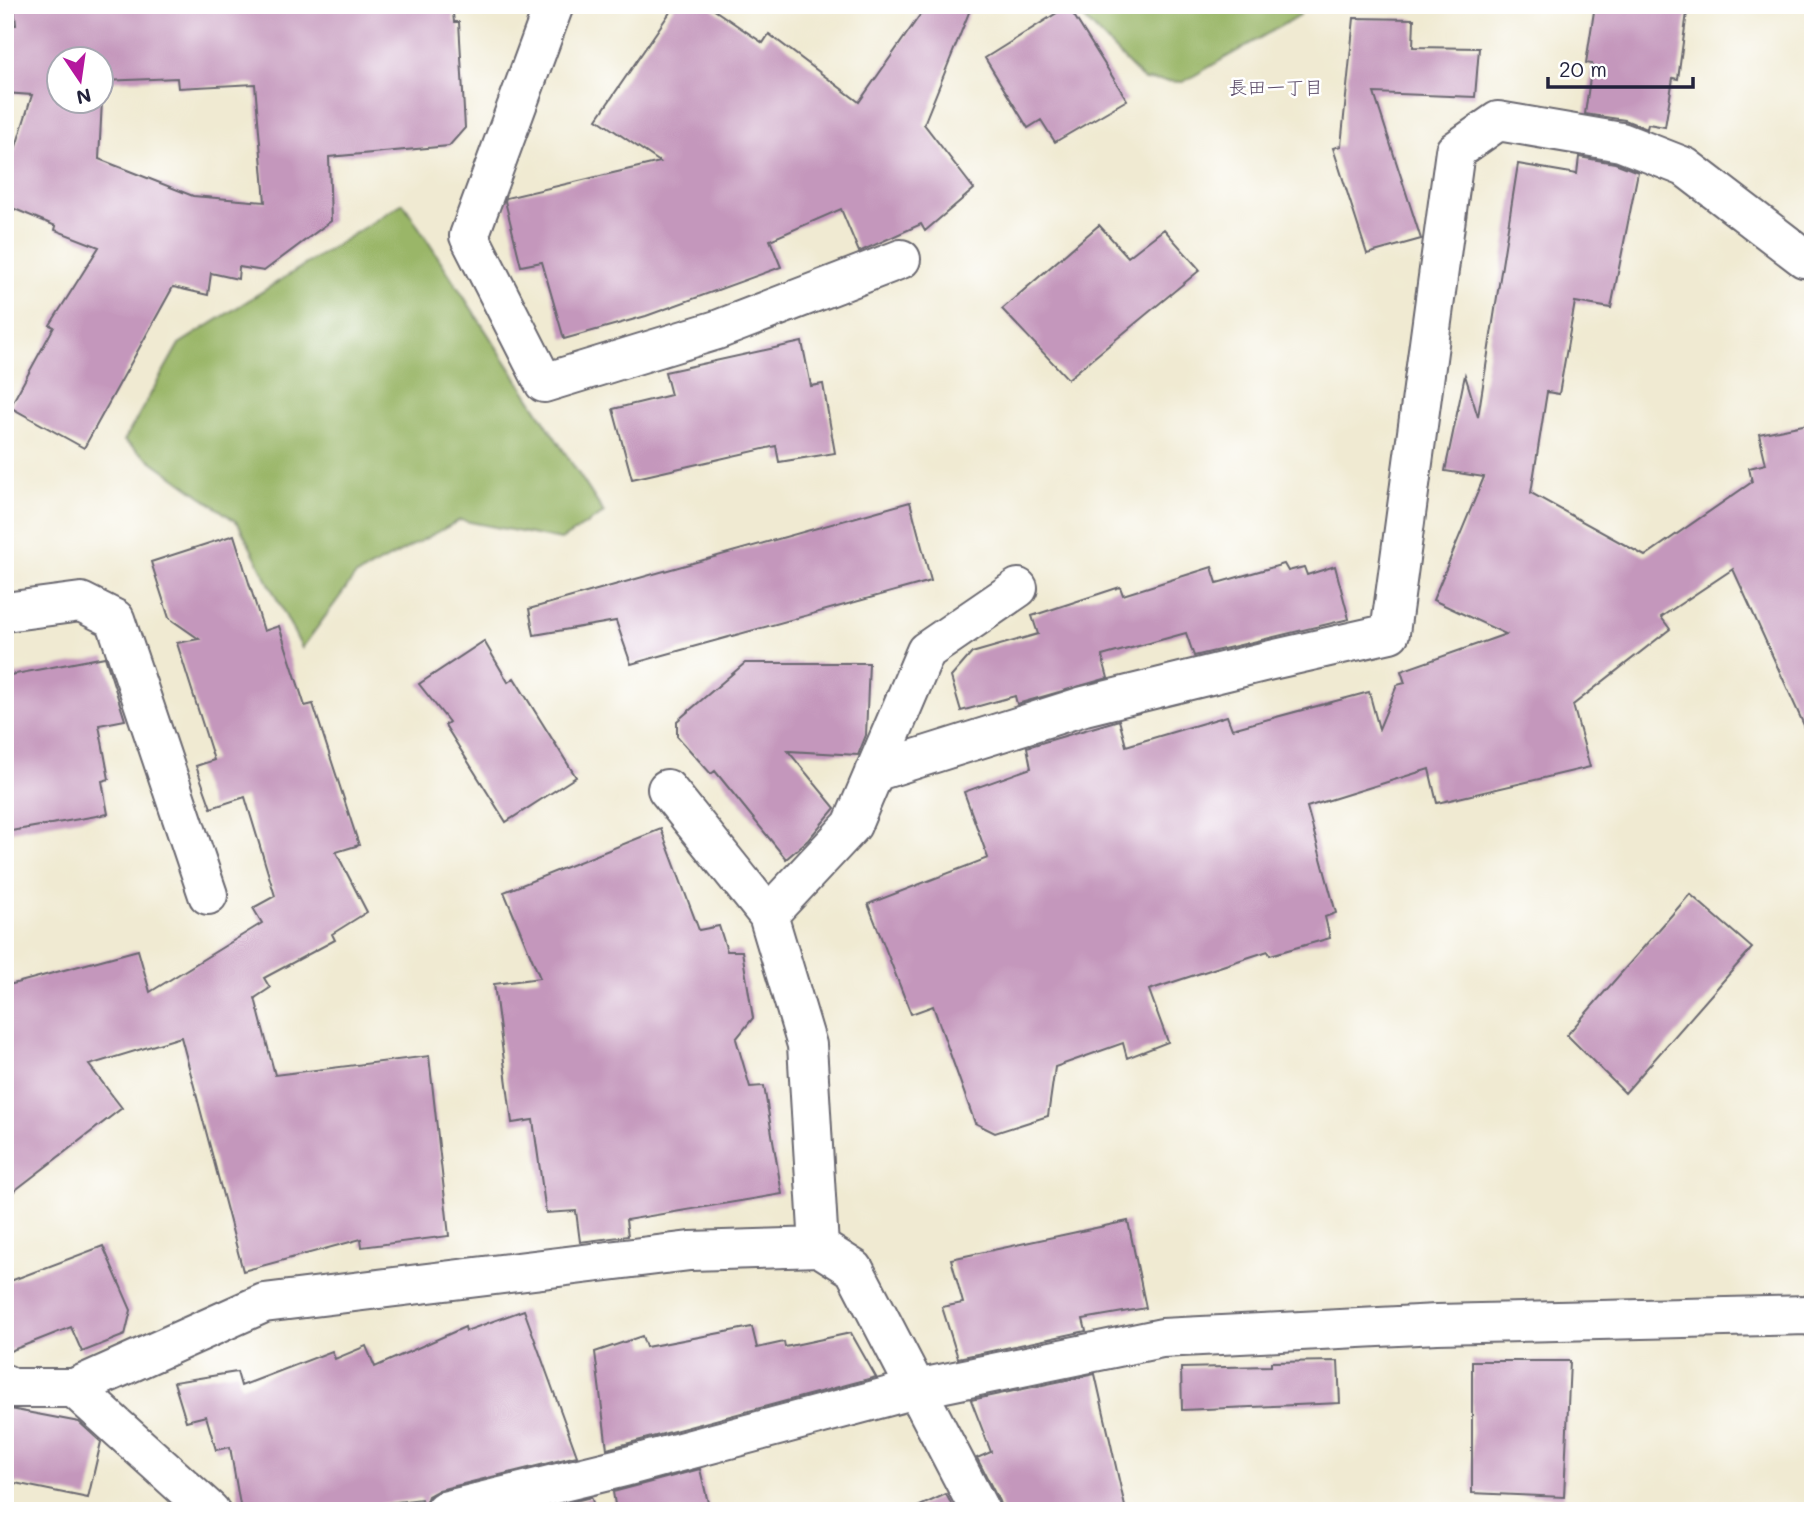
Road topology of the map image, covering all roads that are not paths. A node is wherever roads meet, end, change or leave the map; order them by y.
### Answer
1 (554, 5) edge
2 (1813, 255) edge
3 (901, 259) dead end
4 (1018, 588) dead end
5 (5, 612) edge
6 (874, 772) junction
7 (667, 789) dead end
8 (208, 895) dead end
9 (768, 915) junction
10 (819, 1247) junction
11 (1813, 1317) edge
12 (7, 1388) edge
13 (74, 1388) junction
14 (916, 1389) junction
15 (210, 1511) edge
16 (444, 1511) edge
17 (980, 1511) edge

1 - 3 street
2 - 6 street
4 - 6 street
5 - 8 street
6 - 9 street
7 - 9 street
9 - 10 street
10 - 13 street
10 - 14 street
11 - 14 street
12 - 13 street
13 - 15 street
14 - 16 street
14 - 17 street

